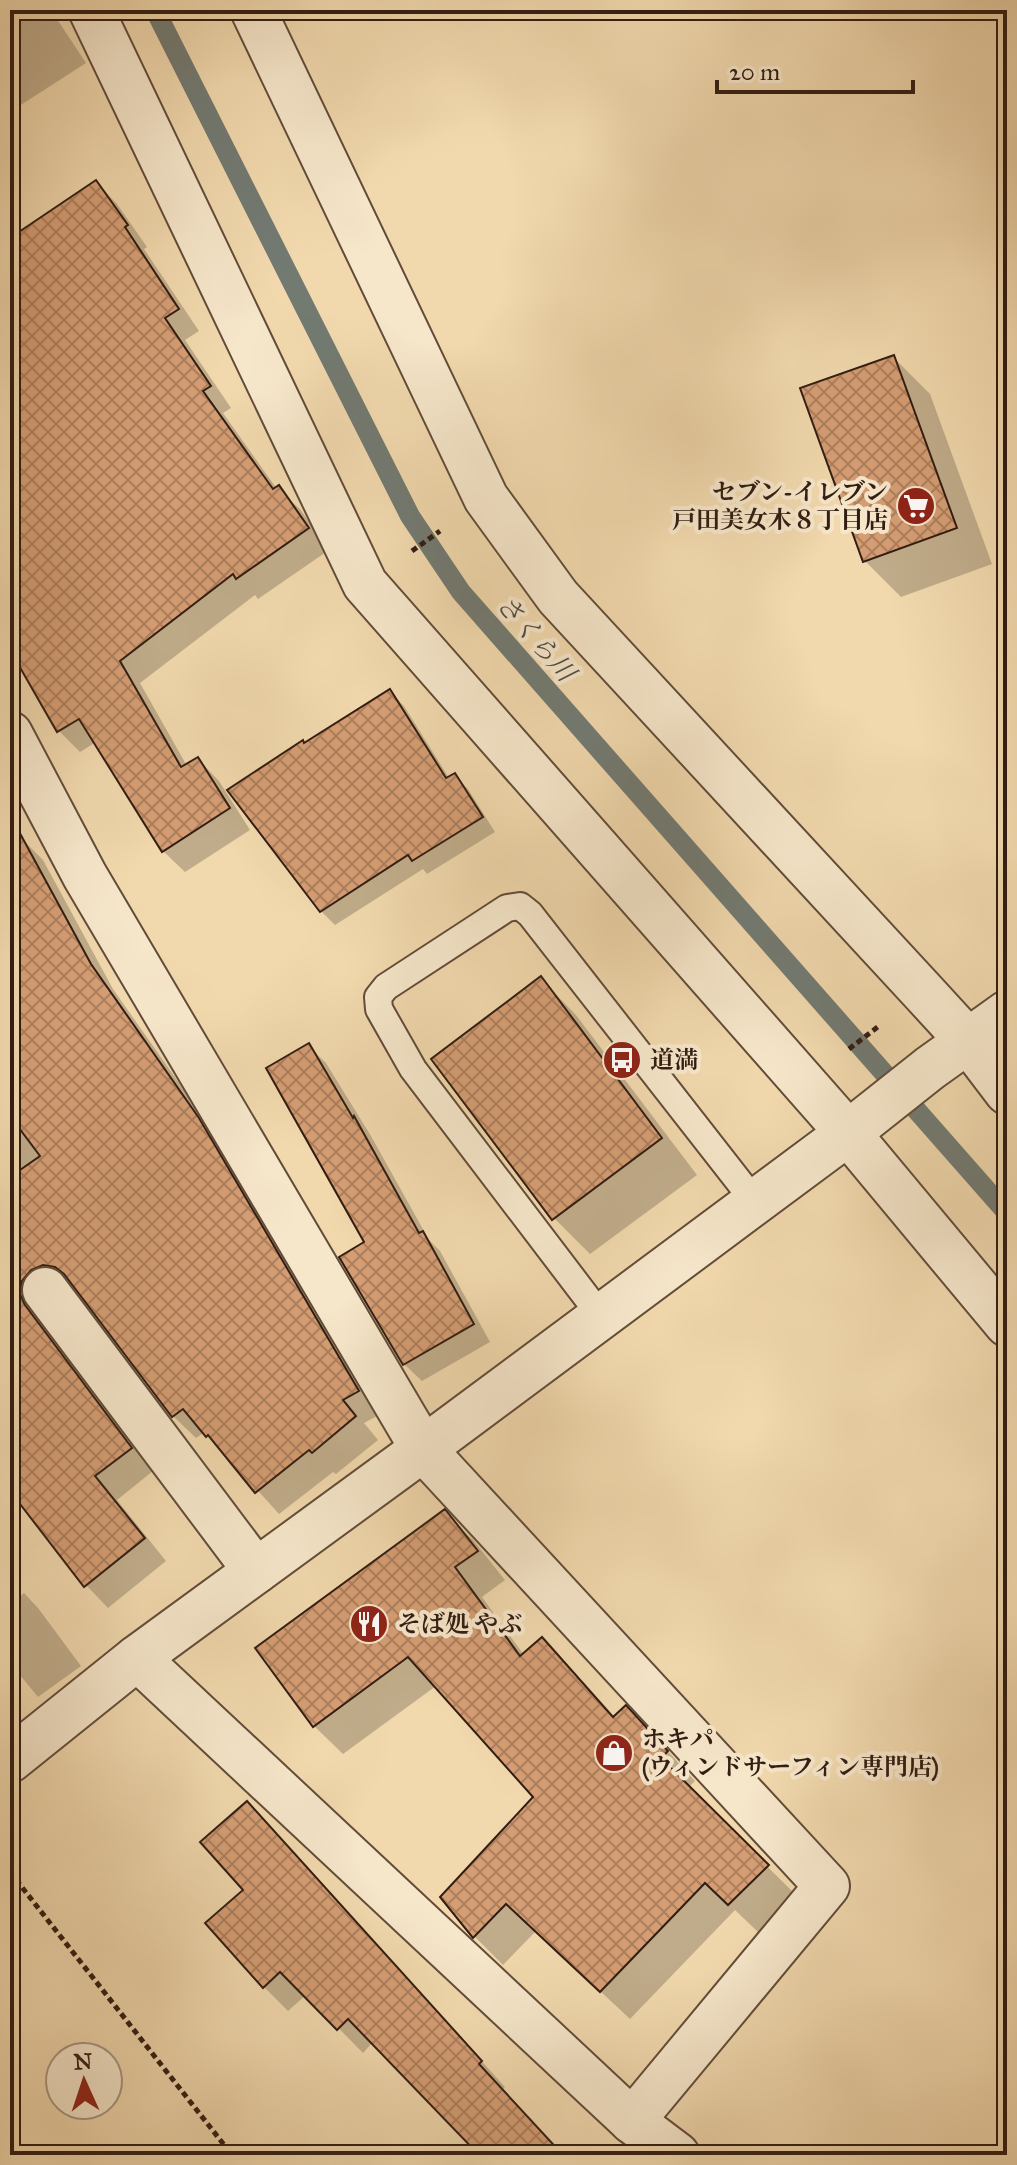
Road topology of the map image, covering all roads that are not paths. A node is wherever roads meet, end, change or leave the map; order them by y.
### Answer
1 (91, 10) edge
2 (253, 10) edge
3 (10, 734) edge
4 (1007, 1013) edge
5 (969, 1042) junction
6 (1007, 1092) edge
7 (854, 1128) junction
8 (755, 1202) junction
9 (45, 1290) dead end
10 (601, 1316) junction
11 (1007, 1324) edge
12 (423, 1449) junction
13 (256, 1571) junction
14 (137, 1658) junction
15 (10, 1760) edge
16 (632, 2121) junction
17 (677, 2155) edge

1 - 7 street
2 - 5 street
3 - 12 street
4 - 5 street
5 - 6 street
5 - 7 street
7 - 8 street
7 - 11 street
8 - 10 street
8 - 10 lane
9 - 13 street
10 - 12 street
12 - 13 street
12 - 16 street
13 - 14 street
14 - 15 street
14 - 16 street
16 - 17 street

